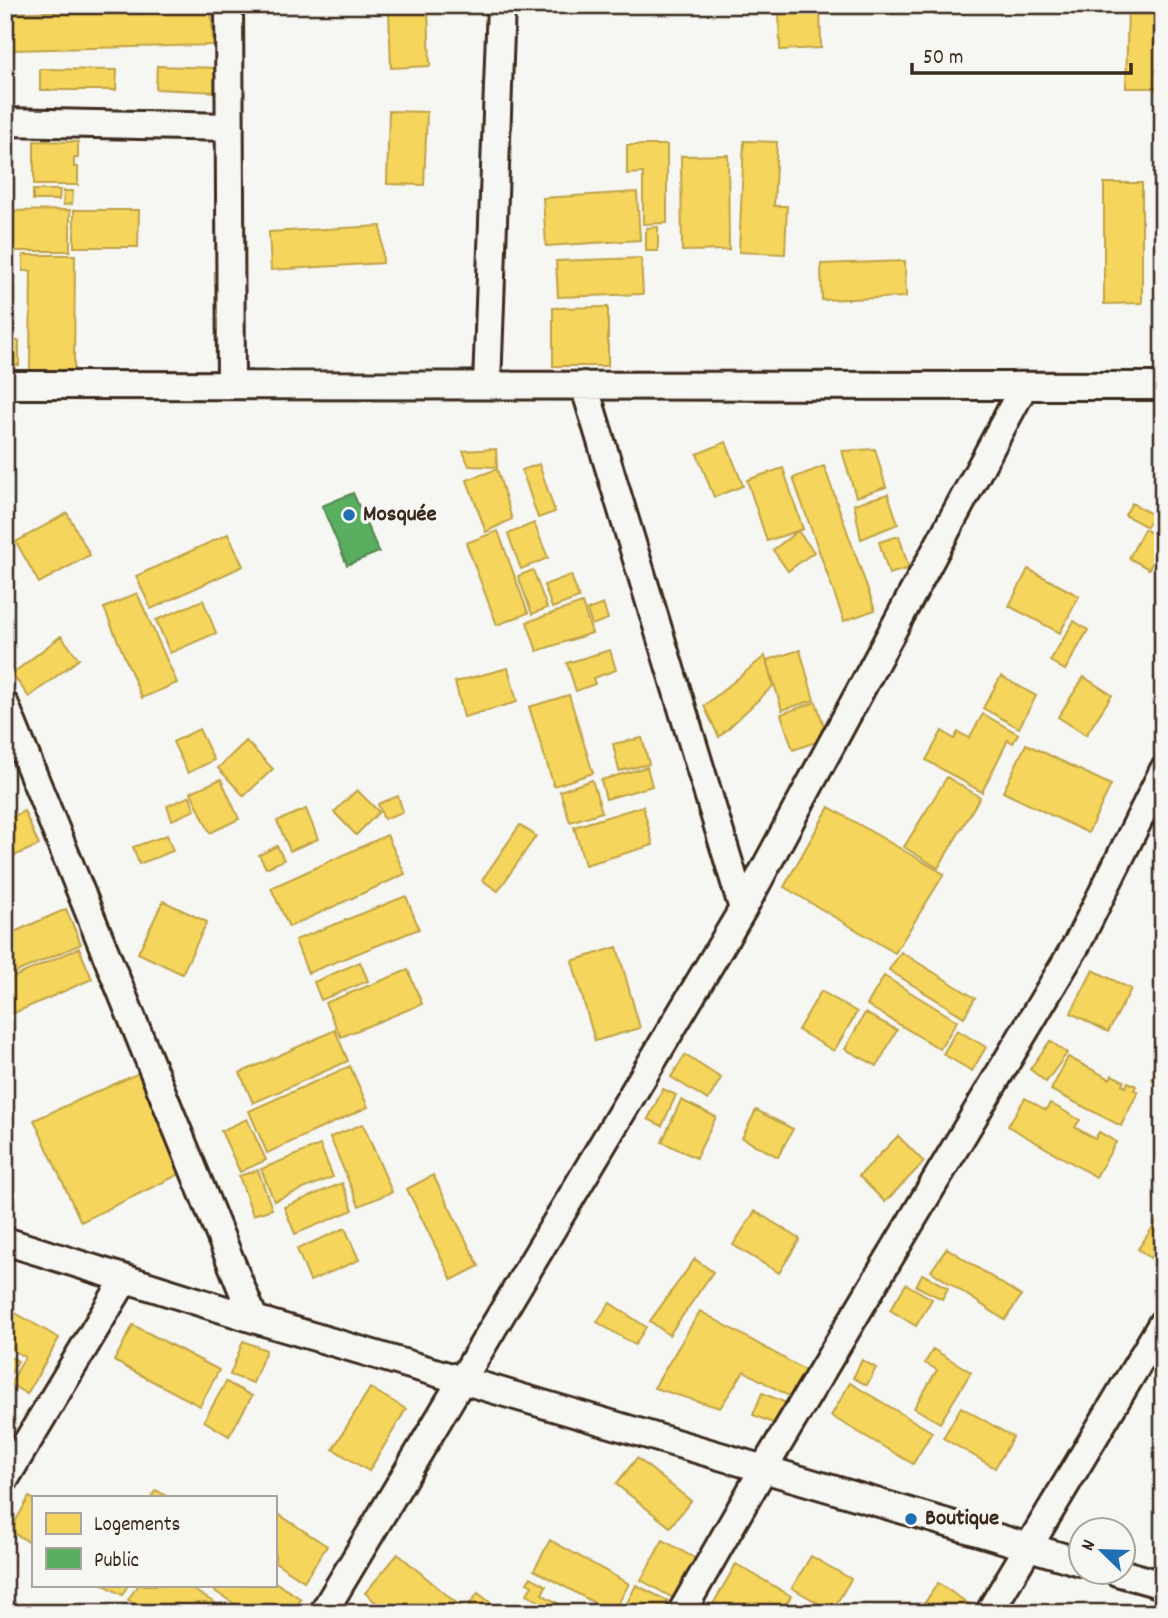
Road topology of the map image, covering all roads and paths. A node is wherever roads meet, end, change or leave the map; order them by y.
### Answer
1 (229, 5) edge
2 (500, 5) edge
3 (5, 122) edge
4 (230, 127) junction
5 (5, 385) edge
6 (231, 385) junction
7 (487, 385) junction
8 (583, 385) junction
9 (1024, 386) junction
10 (1163, 386) edge
11 (5, 705) edge
12 (1163, 771) edge
13 (743, 909) junction
14 (5, 1241) edge
15 (125, 1279) junction
16 (254, 1319) junction
17 (1163, 1322) edge
18 (465, 1379) junction
19 (764, 1468) junction
20 (5, 1479) edge
21 (1028, 1548) junction
22 (1066, 1558) edge
23 (1136, 1578) edge
24 (1163, 1585) edge
25 (323, 1613) edge
26 (681, 1613) edge
27 (989, 1613) edge

1 - 4 street
2 - 7 street
3 - 4 street
4 - 6 street
5 - 6 street
6 - 7 street
7 - 8 street
8 - 9 street
8 - 13 street
9 - 10 street
9 - 13 street
11 - 16 street
12 - 19 street
13 - 18 street
14 - 15 street
15 - 16 street
15 - 20 street
16 - 18 street
17 - 21 street
18 - 19 street
18 - 25 street
19 - 21 street
19 - 26 street
21 - 22 street
21 - 27 street
23 - 24 street

